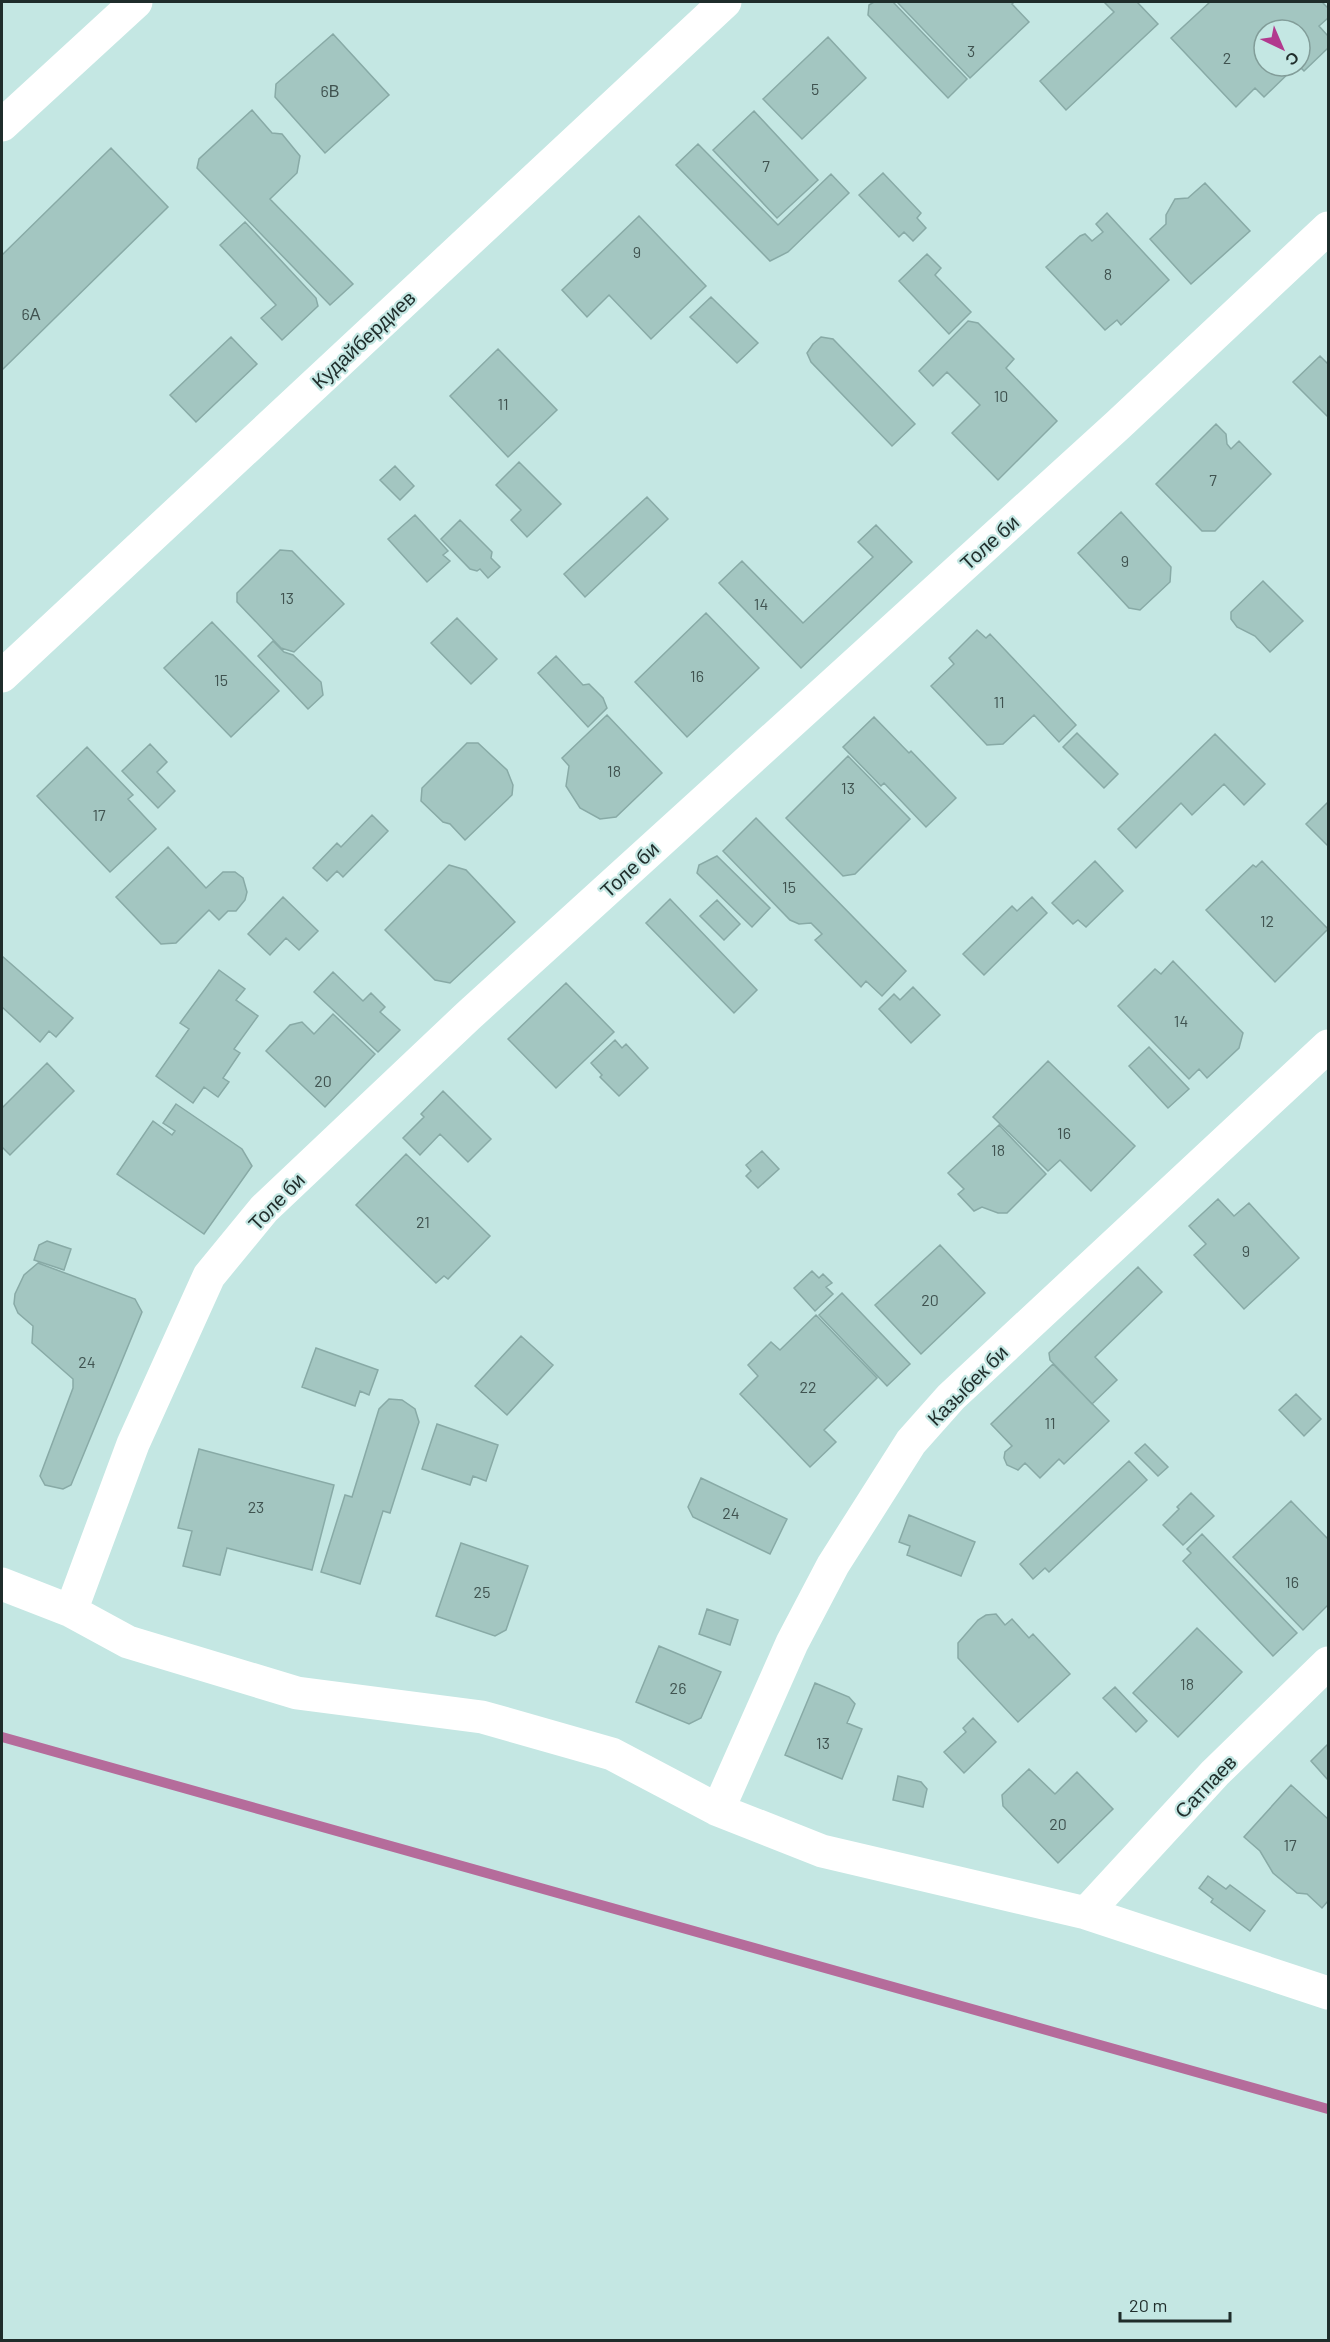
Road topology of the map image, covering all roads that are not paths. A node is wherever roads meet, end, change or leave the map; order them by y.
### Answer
1 (136, 2) edge
2 (707, 8) edge
3 (2, 125) edge
4 (1329, 228) edge
5 (2, 676) edge
6 (1329, 1046) edge
7 (2, 1584) edge
8 (71, 1611) junction
9 (1329, 1663) edge
10 (718, 1810) junction
11 (1086, 1913) junction
12 (1329, 1993) edge

1 - 3 street
2 - 5 street, Кудайбердиев
4 - 8 street, Толе би
6 - 10 street, Казыбек би
7 - 8 street
8 - 10 street
9 - 11 street, Сатпаев
10 - 11 street
11 - 12 street

